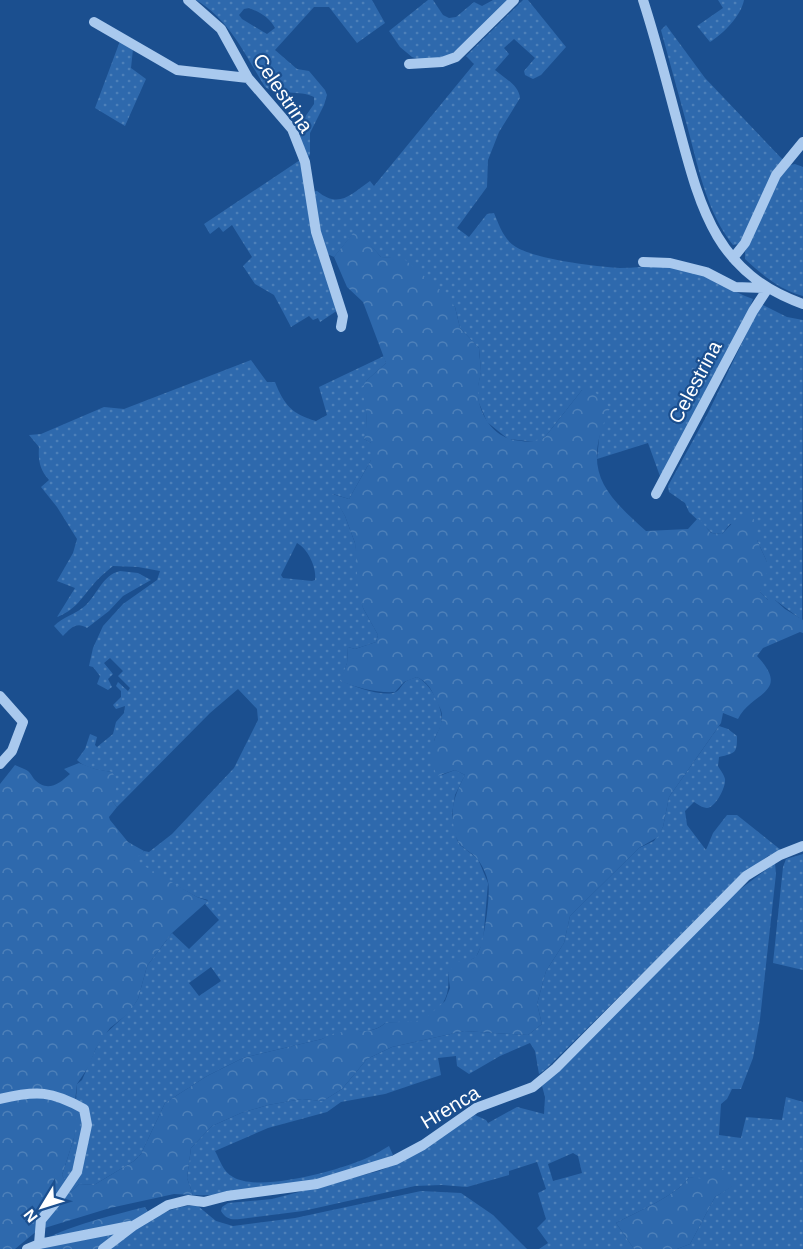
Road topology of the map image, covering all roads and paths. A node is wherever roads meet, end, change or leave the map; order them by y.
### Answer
1 (188, 0) edge
2 (514, 0) edge
3 (644, 0) edge
4 (94, 22) dead end
5 (409, 64) dead end
6 (248, 78) junction
7 (803, 142) edge
8 (733, 258) junction
9 (643, 261) dead end
10 (768, 288) junction
11 (803, 304) edge
12 (342, 327) dead end
13 (656, 494) dead end
14 (0, 696) edge
15 (0, 764) edge
16 (803, 846) edge
17 (0, 1099) edge
18 (133, 1226) junction
19 (39, 1245) junction
20 (27, 1249) edge
21 (103, 1249) edge

1 - 6 street, Celestrina
2 - 5 street
3 - 8 street
4 - 6 street
6 - 12 street, Celestrina
7 - 8 street
8 - 10 street
9 - 10 street
10 - 11 street
10 - 13 street, Celestrina
14 - 15 street
16 - 18 street, Hrenca
17 - 19 street
18 - 19 street
18 - 21 street, Hrenca
19 - 20 street

